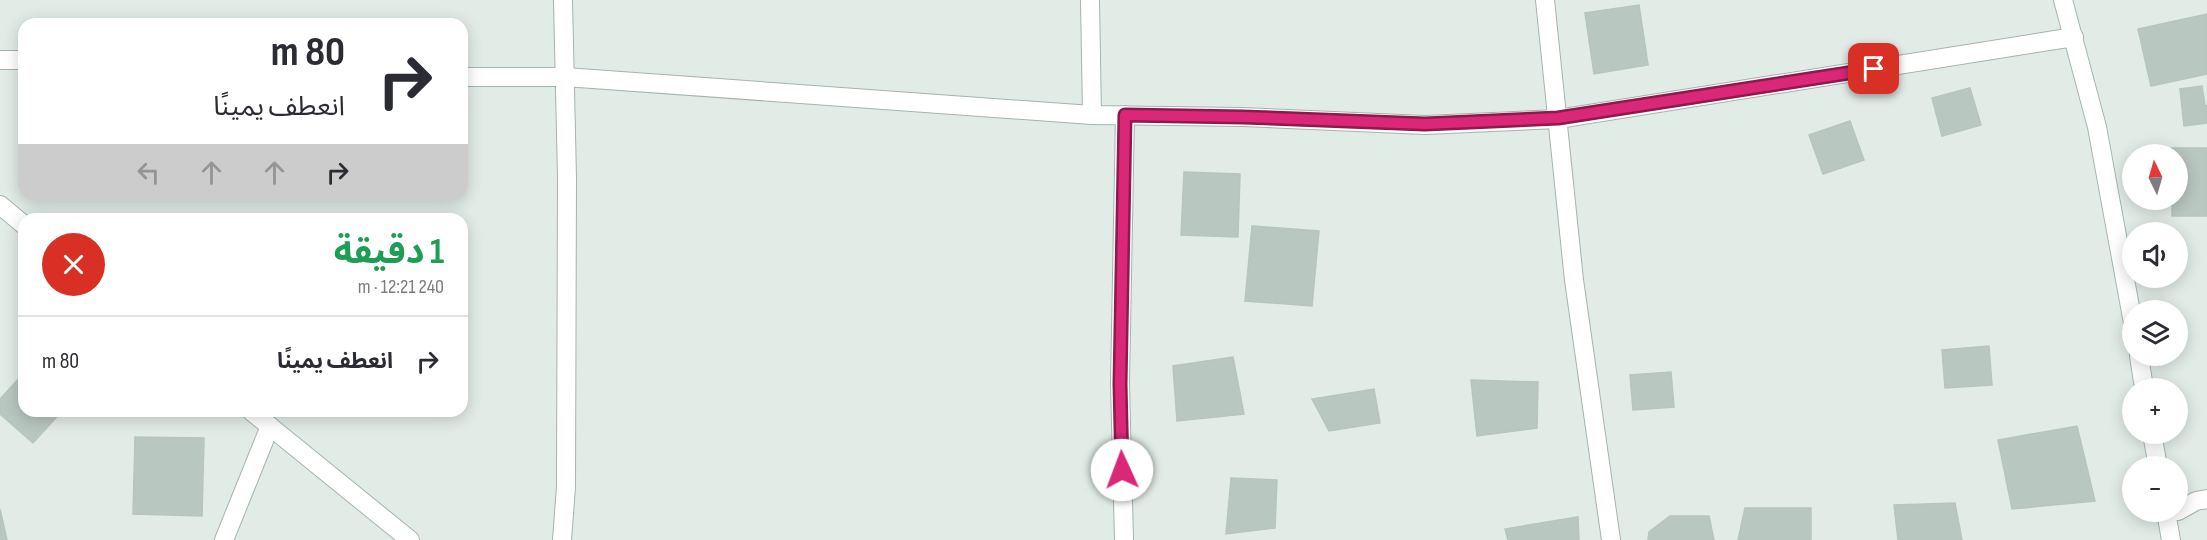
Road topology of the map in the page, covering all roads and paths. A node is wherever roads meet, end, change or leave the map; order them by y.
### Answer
1 (563, 0) edge
2 (1089, 0) edge
3 (1545, 0) edge
4 (2063, 0) edge
5 (2074, 37) junction
6 (0, 60) edge
7 (18, 60) edge
8 (468, 77) edge
9 (565, 77) junction
10 (1092, 115) junction
11 (1125, 115) junction
12 (1558, 118) junction
13 (0, 205) edge
14 (18, 220) edge
15 (2129, 300) edge
16 (259, 417) edge
17 (270, 426) junction
18 (2207, 499) edge
19 (2188, 505) edge
20 (2172, 522) edge
21 (224, 540) edge
22 (410, 540) edge
23 (562, 540) edge
24 (1124, 540) edge
25 (1611, 540) edge
26 (2171, 540) edge

1 - 9 street
2 - 10 street
3 - 12 street
4 - 5 street
5 - 12 street
5 - 15 street
6 - 7 street
8 - 9 street
9 - 10 street
9 - 23 street
10 - 11 street
11 - 12 street
11 - 24 street
12 - 25 street
13 - 14 street
16 - 17 street
17 - 21 street
17 - 22 street
18 - 19 street
20 - 26 street

